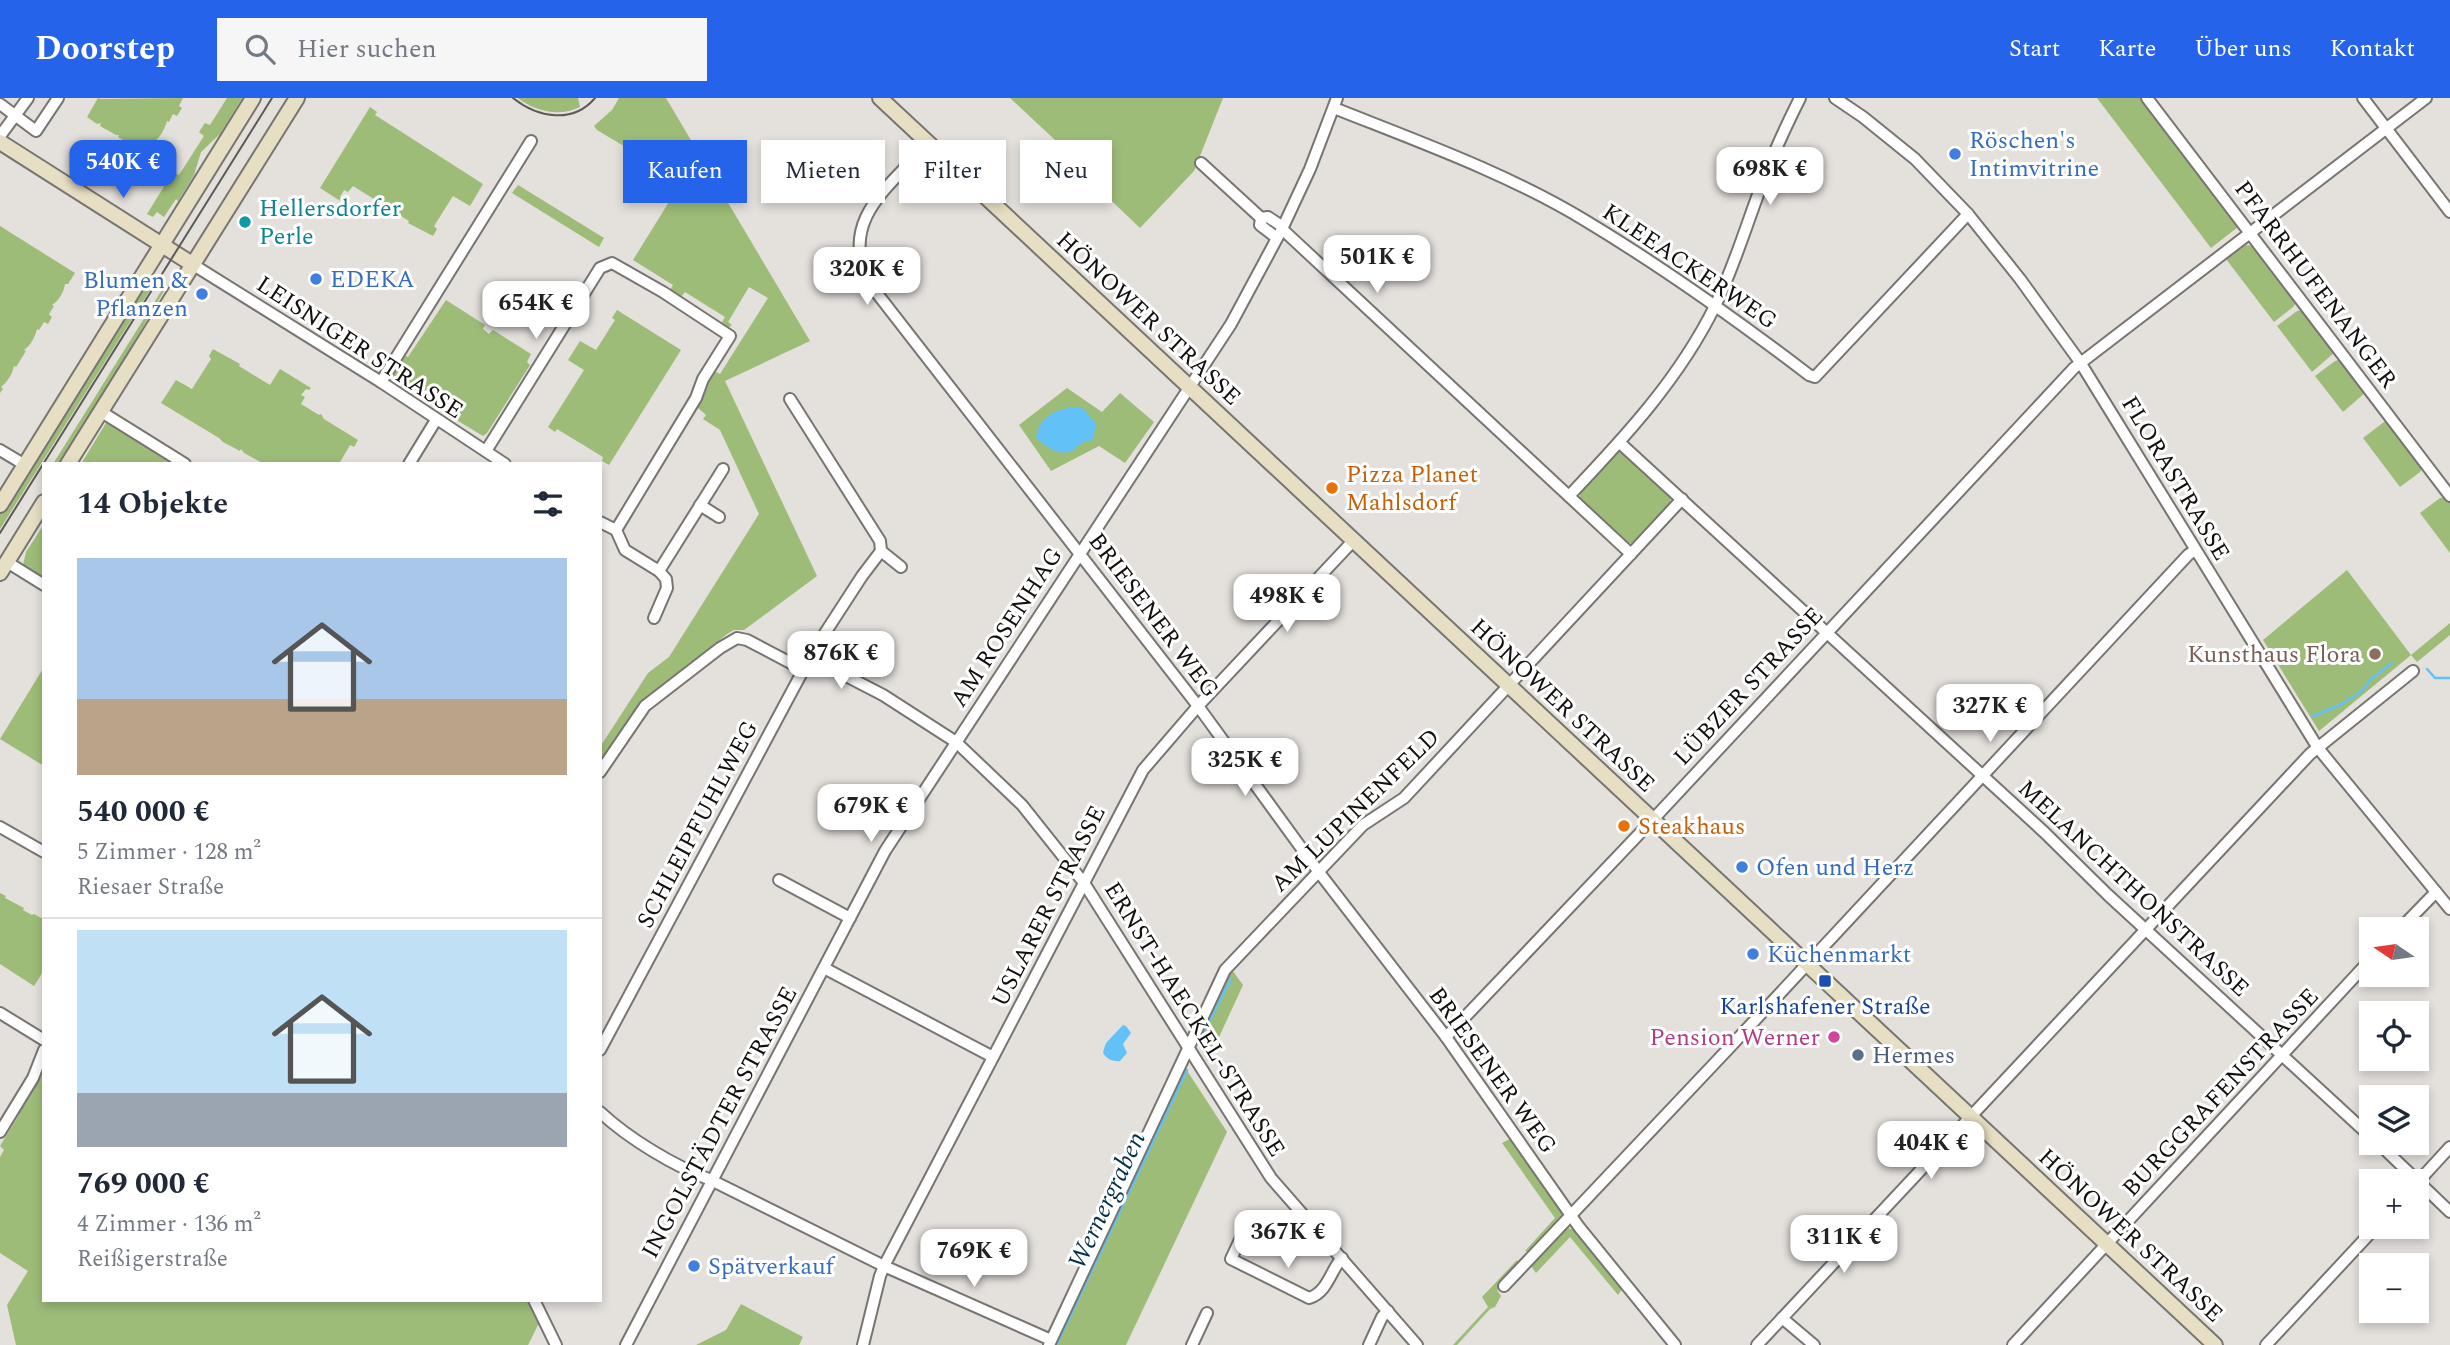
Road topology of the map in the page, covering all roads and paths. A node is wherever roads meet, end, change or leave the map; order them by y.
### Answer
1 (28, 98) edge
2 (58, 98) edge
3 (253, 98) edge
4 (297, 98) edge
5 (880, 98) edge
6 (1800, 98) edge
7 (1835, 98) edge
8 (2147, 98) edge
9 (2363, 98) edge
10 (2426, 98) edge
11 (1335, 103) edge
12 (0, 104) edge
13 (15, 116) junction
14 (2386, 129) junction
15 (924, 140) edge
16 (531, 141) dead end
17 (4, 142) edge
18 (1200, 163) dead end
19 (899, 177) edge
20 (992, 203) edge
21 (2450, 212) edge
22 (1968, 214) junction
23 (1281, 231) junction
24 (2252, 233) junction
25 (162, 245) junction
26 (192, 264) junction
27 (1716, 305) junction
28 (2080, 362) junction
29 (381, 382) junction
30 (1189, 386) junction
31 (790, 399) dead end
32 (100, 411) junction
33 (436, 419) junction
34 (1620, 443) junction
35 (0, 450) edge
36 (485, 451) junction
37 (69, 462) edge
38 (182, 462) edge
39 (410, 462) edge
40 (502, 462) edge
41 (25, 465) junction
42 (723, 469) dead end
43 (1569, 496) junction
44 (2450, 496) edge
45 (1682, 499) junction
46 (0, 505) edge
47 (42, 505) edge
48 (700, 505) junction
49 (719, 517) dead end
50 (602, 523) edge
51 (616, 530) junction
52 (1354, 540) junction
53 (2195, 550) junction
54 (881, 551) junction
55 (1080, 552) junction
56 (1631, 554) junction
57 (3, 567) edge
58 (901, 567) dead end
59 (659, 571) junction
60 (42, 584) edge
61 (654, 618) dead end
62 (1826, 632) junction
63 (807, 665) junction
64 (2413, 671) dead end
65 (1508, 686) junction
66 (1198, 706) junction
67 (956, 742) junction
68 (2318, 748) junction
69 (602, 769) edge
70 (1982, 775) junction
71 (1652, 821) junction
72 (0, 827) edge
73 (42, 851) edge
74 (1318, 871) junction
75 (779, 880) dead end
76 (1084, 883) junction
77 (2437, 892) junction
78 (2450, 908) edge
79 (2412, 917) edge
80 (850, 918) junction
81 (2146, 930) junction
82 (1807, 965) junction
83 (824, 968) junction
84 (2359, 972) edge
85 (0, 1013) edge
86 (1446, 1037) junction
87 (42, 1039) edge
88 (602, 1046) edge
89 (1188, 1048) junction
90 (42, 1055) edge
91 (2282, 1056) junction
92 (993, 1057) junction
93 (602, 1114) edge
94 (1971, 1118) junction
95 (2359, 1126) edge
96 (0, 1132) edge
97 (2450, 1147) edge
98 (2390, 1155) edge
99 (2404, 1169) edge
100 (2429, 1169) edge
101 (711, 1180) junction
102 (2429, 1193) edge
103 (2450, 1212) edge
104 (1572, 1215) junction
105 (1247, 1225) dead end
106 (2365, 1239) edge
107 (2107, 1244) junction
108 (1342, 1258) junction
109 (884, 1266) junction
110 (1504, 1286) dead end
111 (535, 1302) edge
112 (1388, 1311) junction
113 (1207, 1313) dead end
114 (1782, 1318) junction
115 (1050, 1343) edge
116 (556, 1345) edge
117 (626, 1345) edge
118 (863, 1345) edge
119 (1192, 1345) edge
120 (1369, 1345) edge
121 (1417, 1345) edge
122 (1675, 1345) edge
123 (1757, 1345) edge
124 (1814, 1345) edge
125 (2012, 1345) edge
126 (2215, 1345) edge
127 (2266, 1345) edge

1 - 13 street
2 - 13 street
3 - 25 main road
4 - 26 main road
5 - 15 main road, HÖNOWER STRASSE
6 - 27 street
7 - 22 street, FLORASTRASSE
8 - 24 street, PFARRHUFENANGER
9 - 14 street
10 - 14 street, LÜBZER STRASSE
11 - 23 street, AM ROSENHAG
11 - 27 street, KLEEACKERWEG
12 - 13 street
13 - 17 street
14 - 21 street
14 - 24 street, LÜBZER STRASSE
16 - 29 street
17 - 25 main road
18 - 23 street
19 - 55 street, BRIESENER WEG
20 - 30 main road, HÖNOWER STRASSE
22 - 27 street, KLEEACKERWEG
22 - 28 street, FLORASTRASSE
23 - 30 street, AM ROSENHAG
23 - 43 street
24 - 28 street, LÜBZER STRASSE
24 - 44 street, PFARRHUFENANGER
25 - 26 main road
25 - 41 main road
26 - 29 street, LEISNIGER STRASSE
26 - 32 main road
27 - 34 street
28 - 53 street, FLORASTRASSE
28 - 62 street, LÜBZER STRASSE
29 - 33 street, LEISNIGER STRASSE
30 - 52 main road, HÖNOWER STRASSE
30 - 55 street, AM ROSENHAG
31 - 54 street
32 - 37 main road
32 - 38 street
33 - 36 street, LEISNIGER STRASSE
33 - 39 street
34 - 43 street
34 - 45 street, MELANCHTHONSTRASSE
35 - 41 street
36 - 40 street, LEISNIGER STRASSE
36 - 51 street
41 - 46 main road
42 - 48 street
43 - 56 street
45 - 56 street, AM LUPINENFELD
45 - 62 street, MELANCHTHONSTRASSE
47 - 57 main road
48 - 49 street
48 - 59 street
50 - 51 street
51 - 59 street
52 - 65 main road, HÖNOWER STRASSE
52 - 66 street, USLARER STRASSE
53 - 68 street, FLORASTRASSE
53 - 70 street
54 - 58 street
54 - 63 street, SCHLEIPFUHLWEG
55 - 66 street, BRIESENER WEG
55 - 67 street, AM ROSENHAG
56 - 65 street, AM LUPINENFELD
57 - 60 street
59 - 61 street
62 - 70 street, MELANCHTHONSTRASSE
62 - 71 street, LÜBZER STRASSE
63 - 67 street, ERNST-HAECKEL-STRASSE
63 - 69 street, ERNST-HAECKEL-STRASSE
63 - 88 street, SCHLEIPFUHLWEG
64 - 68 street
65 - 71 main road, HÖNOWER STRASSE
65 - 74 street, AM LUPINENFELD
66 - 74 street, BRIESENER WEG
66 - 76 street, USLARER STRASSE
67 - 76 street, ERNST-HAECKEL-STRASSE
67 - 80 street, INGOLSTÄDTER STRASSE
68 - 77 street, FLORASTRASSE
68 - 81 street
70 - 81 street, MELANCHTHONSTRASSE
70 - 82 street
71 - 82 main road, HÖNOWER STRASSE
71 - 86 street, LÜBZER STRASSE
72 - 73 street
74 - 86 street, BRIESENER WEG
74 - 89 street, AM LUPINENFELD
75 - 80 street
76 - 89 street, ERNST-HAECKEL-STRASSE
76 - 92 street, USLARER STRASSE
77 - 78 street, FLORASTRASSE
77 - 79 street
80 - 83 street, INGOLSTÄDTER STRASSE
81 - 91 street, MELANCHTHONSTRASSE
81 - 94 street
82 - 94 main road, HÖNOWER STRASSE
82 - 104 street
83 - 92 street
83 - 101 street, INGOLSTÄDTER STRASSE
84 - 91 street, BURGGRAFENSTRASSE
85 - 87 street
86 - 104 street, BRIESENER WEG
89 - 108 street, ERNST-HAECKEL-STRASSE
89 - 115 street, AM LUPINENFELD
90 - 96 street
91 - 95 street, MELANCHTHONSTRASSE
91 - 107 street, BURGGRAFENSTRASSE
92 - 109 street, USLARER STRASSE
93 - 101 street
94 - 107 main road, HÖNOWER STRASSE
94 - 114 street
97 - 100 street
98 - 99 street
101 - 109 street
101 - 117 street, INGOLSTÄDTER STRASSE
102 - 103 street
104 - 110 street
104 - 122 street, BRIESENER WEG
105 - 108 street
106 - 127 street
107 - 125 street, BURGGRAFENSTRASSE
107 - 126 main road, HÖNOWER STRASSE
108 - 112 street, ERNST-HAECKEL-STRASSE
109 - 115 street
109 - 118 street, USLARER STRASSE
111 - 116 street
112 - 120 street
112 - 121 street, ERNST-HAECKEL-STRASSE
113 - 119 street
114 - 123 street
114 - 124 street

